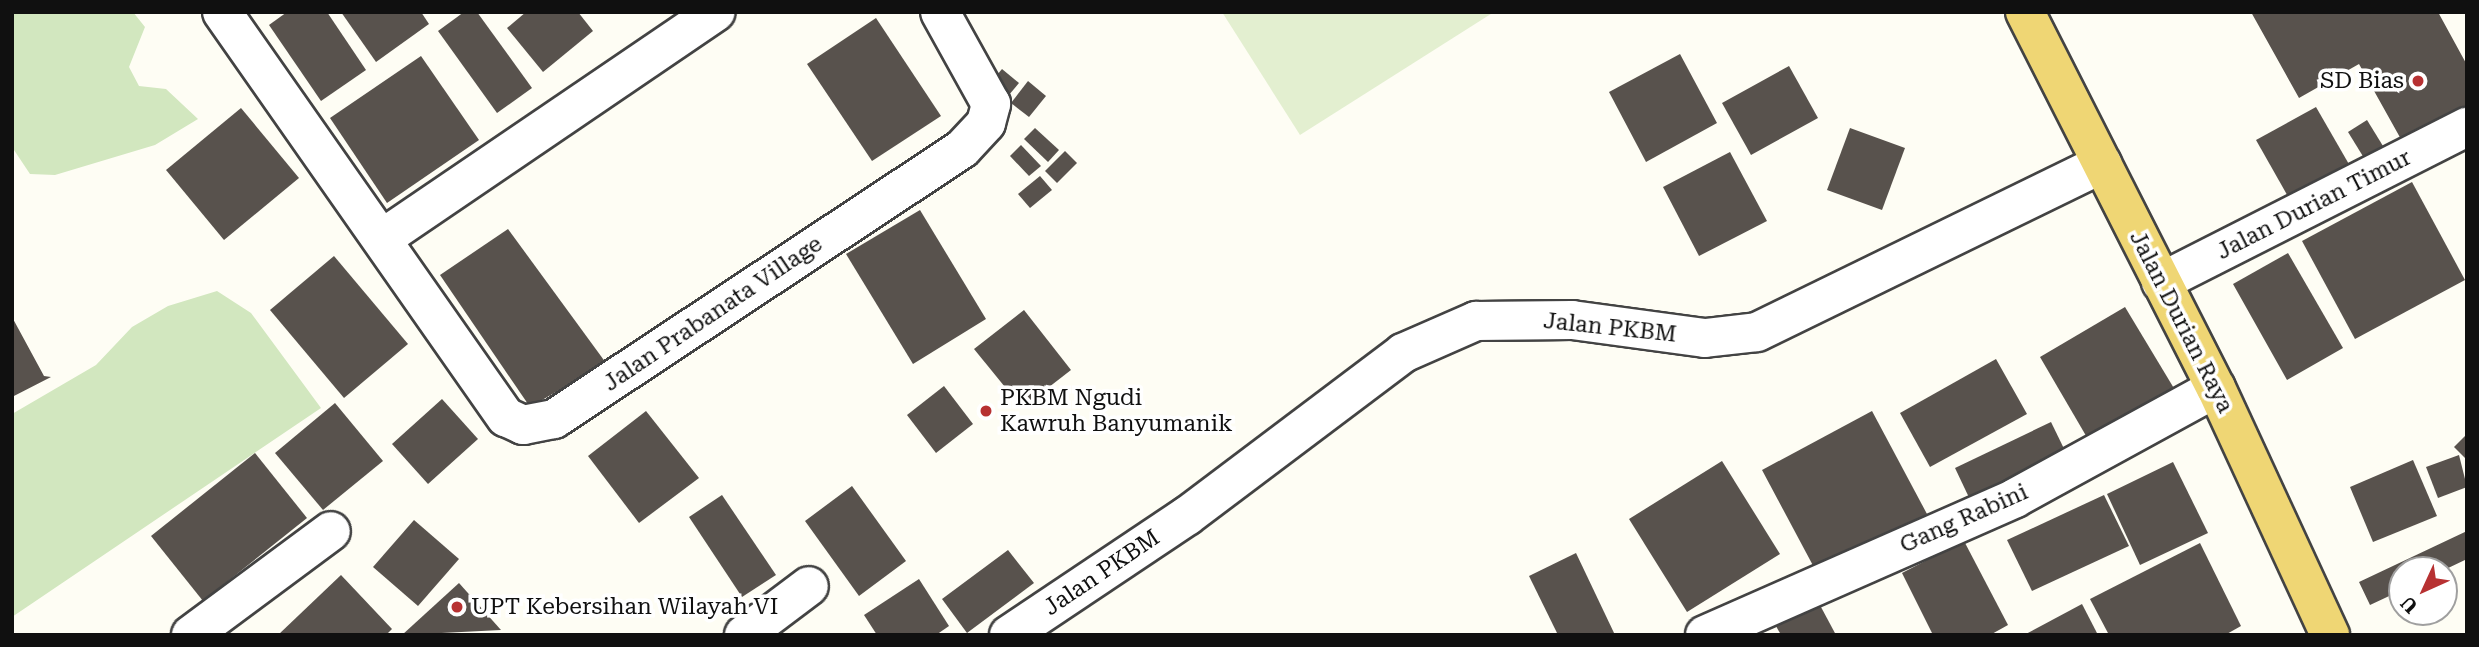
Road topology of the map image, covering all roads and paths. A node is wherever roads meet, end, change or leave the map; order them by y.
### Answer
1 (222, 12) edge
2 (716, 12) edge
3 (940, 12) edge
4 (2025, 12) edge
5 (667, 25) edge
6 (2467, 127) edge
7 (2102, 164) junction
8 (383, 238) junction
9 (2161, 282) junction
10 (2216, 388) junction
11 (331, 531) dead end
12 (809, 586) dead end
13 (191, 635) edge
14 (744, 635) edge
15 (1009, 635) edge
16 (1705, 635) edge
17 (2330, 635) edge

1 - 8 street, Jalan Prabanata Village
2 - 5 street
3 - 8 street, Jalan Prabanata Village
4 - 7 main road, Jalan Durian Raya
5 - 8 street
6 - 9 street, Jalan Durian Timur
7 - 9 main road, Jalan Durian Raya
7 - 15 street, Jalan PKBM
9 - 10 main road, Jalan Durian Raya
10 - 16 street, Gang Rabini
10 - 17 main road, Jalan Durian Raya
11 - 13 street
12 - 14 street

